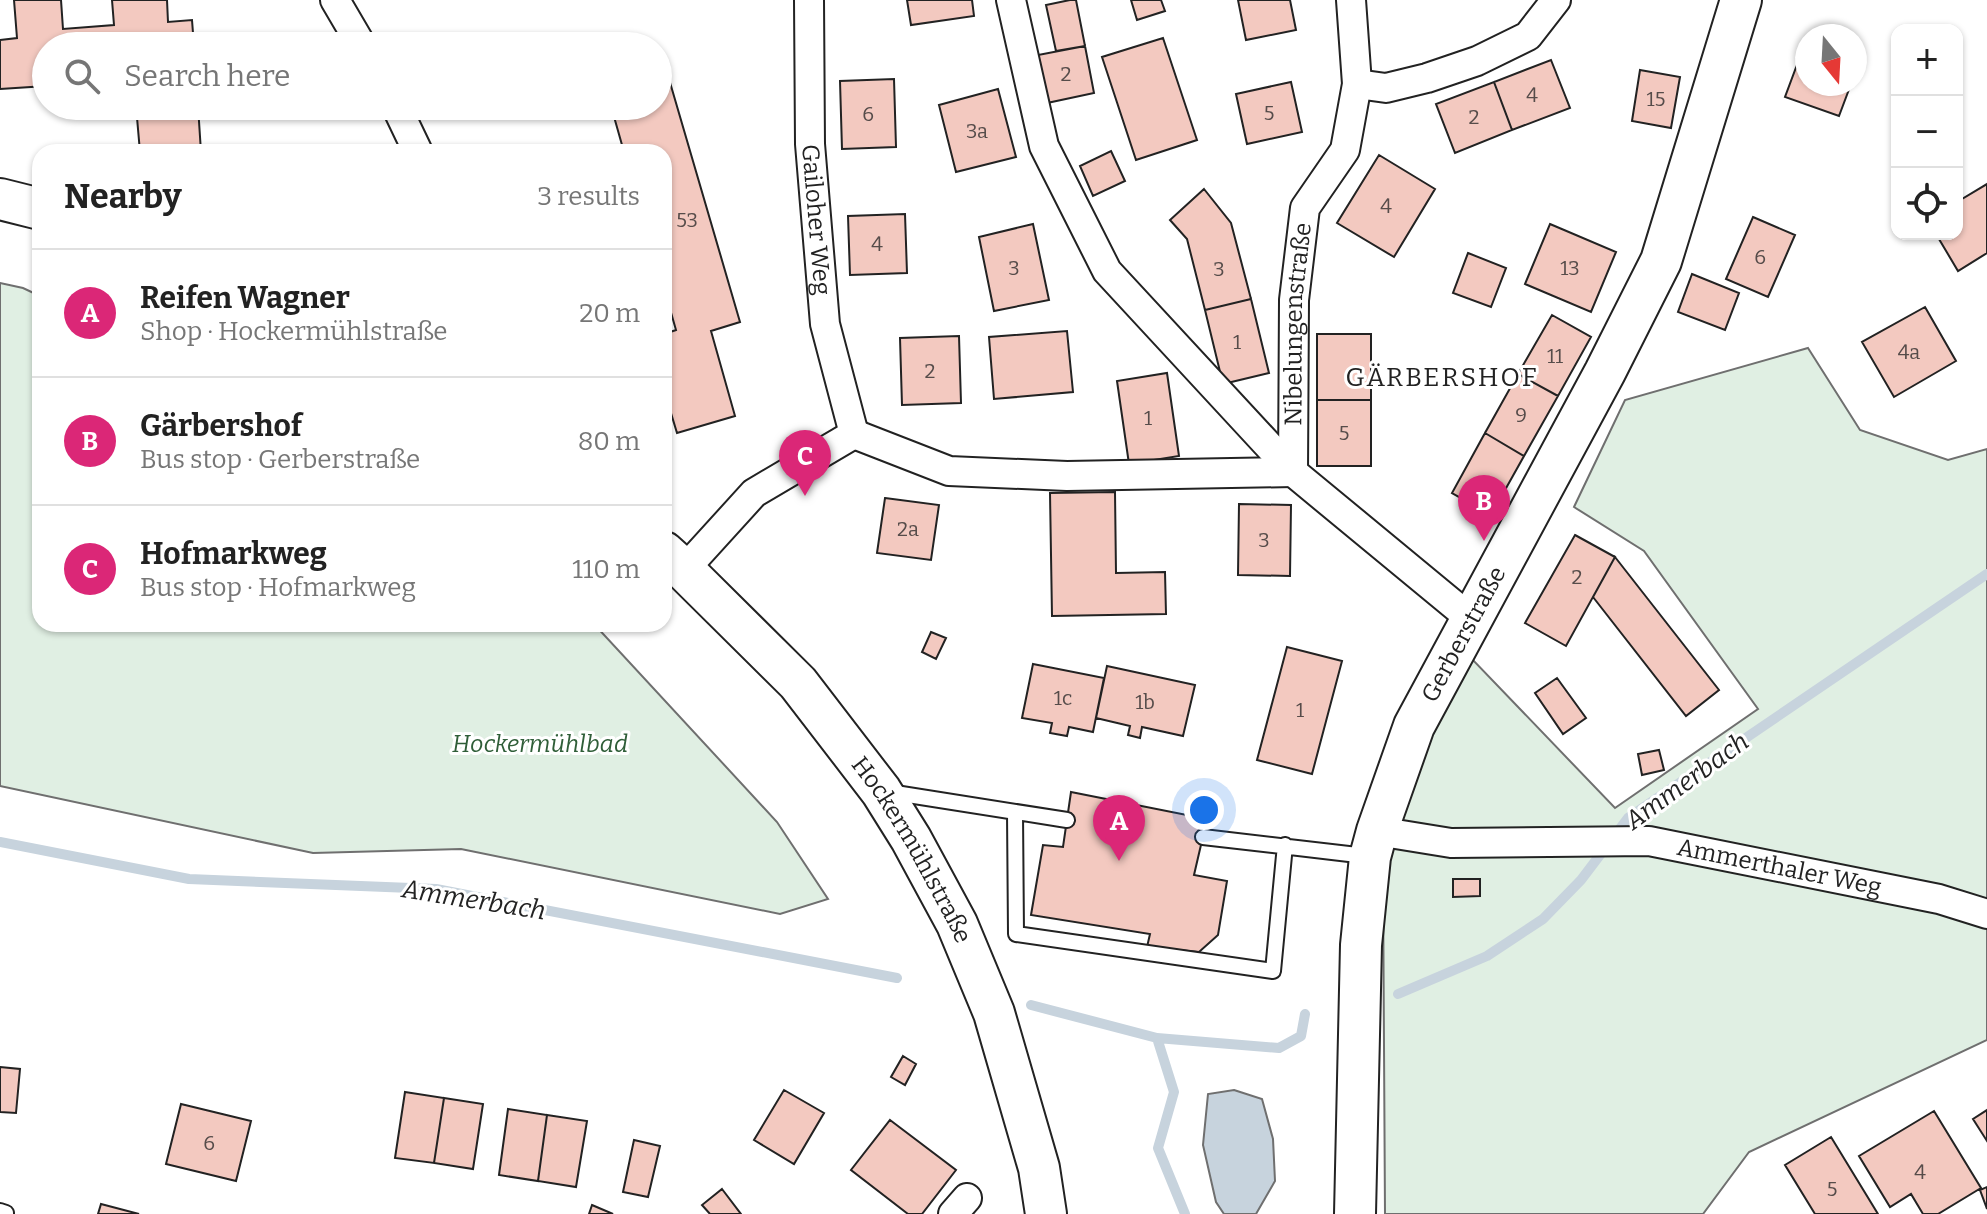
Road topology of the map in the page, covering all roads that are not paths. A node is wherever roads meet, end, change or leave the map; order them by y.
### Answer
1 (335, 0) edge
2 (809, 0) edge
3 (1011, 0) edge
4 (1351, 0) edge
5 (1556, 0) edge
6 (1741, 0) edge
7 (354, 32) edge
8 (1357, 84) junction
9 (403, 120) edge
10 (414, 144) edge
11 (0, 199) edge
12 (32, 207) edge
13 (854, 434) junction
14 (1293, 472) junction
15 (674, 561) edge
16 (1471, 619) junction
17 (881, 791) junction
18 (1015, 813) junction
19 (1067, 820) dead end
20 (1203, 837) dead end
21 (1374, 844) junction
22 (1285, 845) junction
23 (1987, 914) edge
24 (1046, 1214) edge
25 (1355, 1214) edge

1 - 7 street
2 - 13 street, Gailoher Weg
3 - 14 street
4 - 8 street, Nibelungenstraße
5 - 8 street
6 - 16 street, Gerberstraße
8 - 14 street, Nibelungenstraße
9 - 10 street
11 - 12 street
13 - 14 street
13 - 15 street
14 - 16 street
15 - 17 street, Hockermühlstraße
16 - 21 street, Gerberstraße
17 - 18 lane
17 - 24 street, Hockermühlstraße
18 - 19 lane
18 - 22 lane
20 - 22 lane
21 - 22 lane
21 - 23 street, Ammerthaler Weg
21 - 25 street, Gerberstraße

